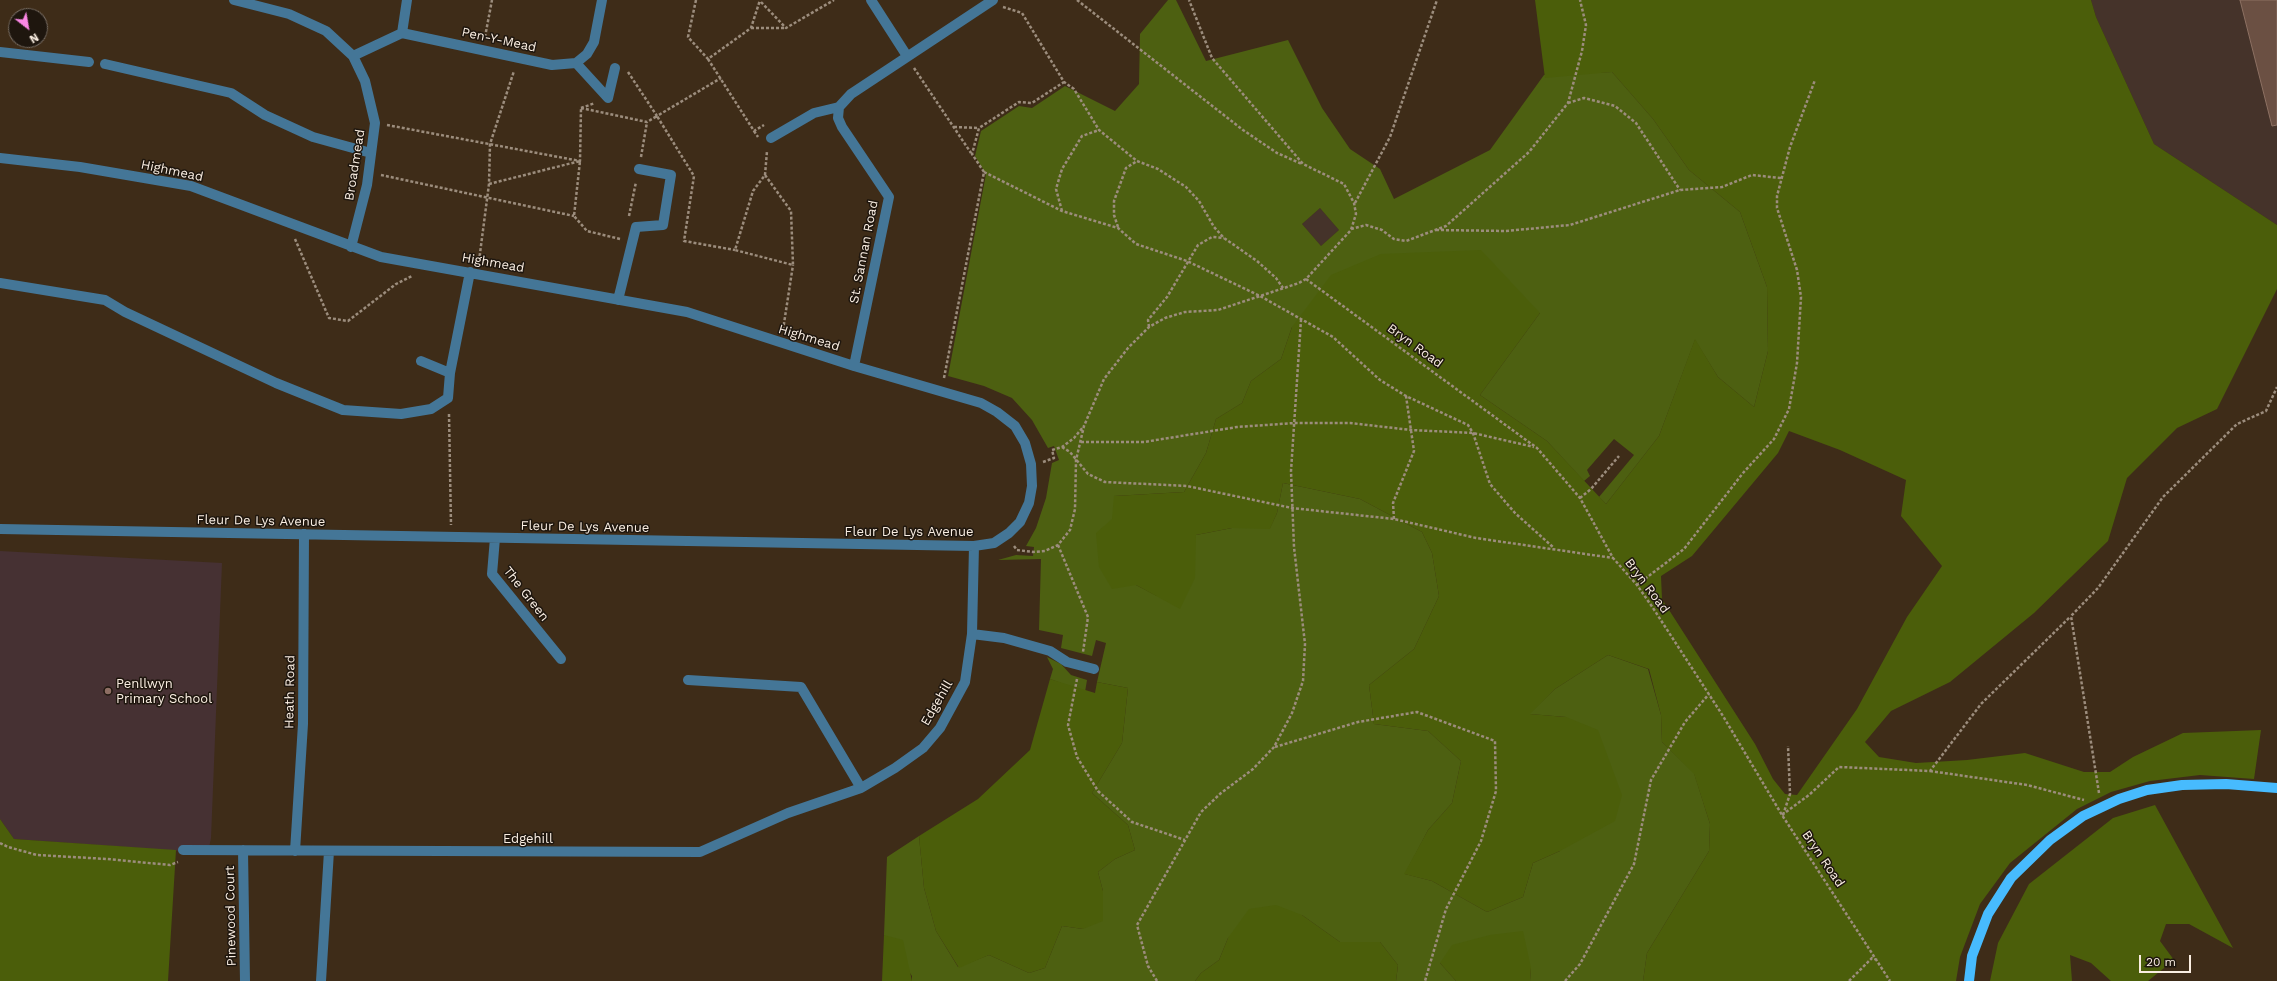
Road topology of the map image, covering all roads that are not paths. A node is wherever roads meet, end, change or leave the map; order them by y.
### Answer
1 (234, 0) edge
2 (407, 0) edge
3 (602, 0) edge
4 (871, 0) edge
5 (993, 0) edge
6 (402, 33) junction
7 (0, 52) edge
8 (353, 56) junction
9 (907, 56) junction
10 (89, 62) dead end
11 (576, 63) junction
12 (105, 64) dead end
13 (615, 68) road end
14 (839, 108) junction
15 (771, 138) dead end
16 (371, 152) junction
17 (0, 158) edge
18 (638, 168) road end
19 (351, 247) junction
20 (473, 273) junction
21 (0, 283) edge
22 (618, 300) junction
23 (421, 361) dead end
24 (854, 366) junction
25 (450, 373) junction
26 (981, 403) joint
27 (0, 529) edge
28 (304, 534) junction
29 (495, 538) junction
30 (974, 546) junction
31 (972, 634) junction
32 (561, 659) dead end
33 (1094, 669) dead end
34 (688, 680) dead end
35 (861, 788) junction
36 (2277, 788) edge
37 (187, 850) road end
38 (243, 850) junction
39 (295, 851) junction
40 (328, 851) junction
41 (246, 981) edge
42 (321, 981) edge
43 (1969, 981) edge

1 - 8 street, Broadmead
2 - 6 street
3 - 11 street
4 - 9 street
5 - 9 street
6 - 8 street
6 - 11 street, Pen-Y-Mead
7 - 10 street
8 - 16 street, Broadmead
9 - 14 street
11 - 13 street
12 - 16 street
14 - 15 street
14 - 24 street, St. Sannan Road
16 - 19 street, Broadmead
17 - 19 street, Highmead
18 - 22 street
19 - 20 street, Highmead
20 - 22 street, Highmead
20 - 25 street
21 - 25 street
22 - 24 street, Highmead
23 - 25 street
24 - 26 street, Highmead
26 - 30 street, Fleur De Lys Avenue
27 - 28 street, Fleur De Lys Avenue
28 - 29 street, Fleur De Lys Avenue
28 - 39 street, Heath Road
29 - 30 street, Fleur De Lys Avenue
29 - 32 street, The Green
30 - 31 street, Edgehill
31 - 33 street
31 - 35 street, Edgehill
34 - 35 street
35 - 40 street, Edgehill
36 - 43 main road
37 - 38 street, Edgehill
38 - 39 street, Edgehill
38 - 41 street, Pinewood Court
39 - 40 street, Edgehill
40 - 42 street

